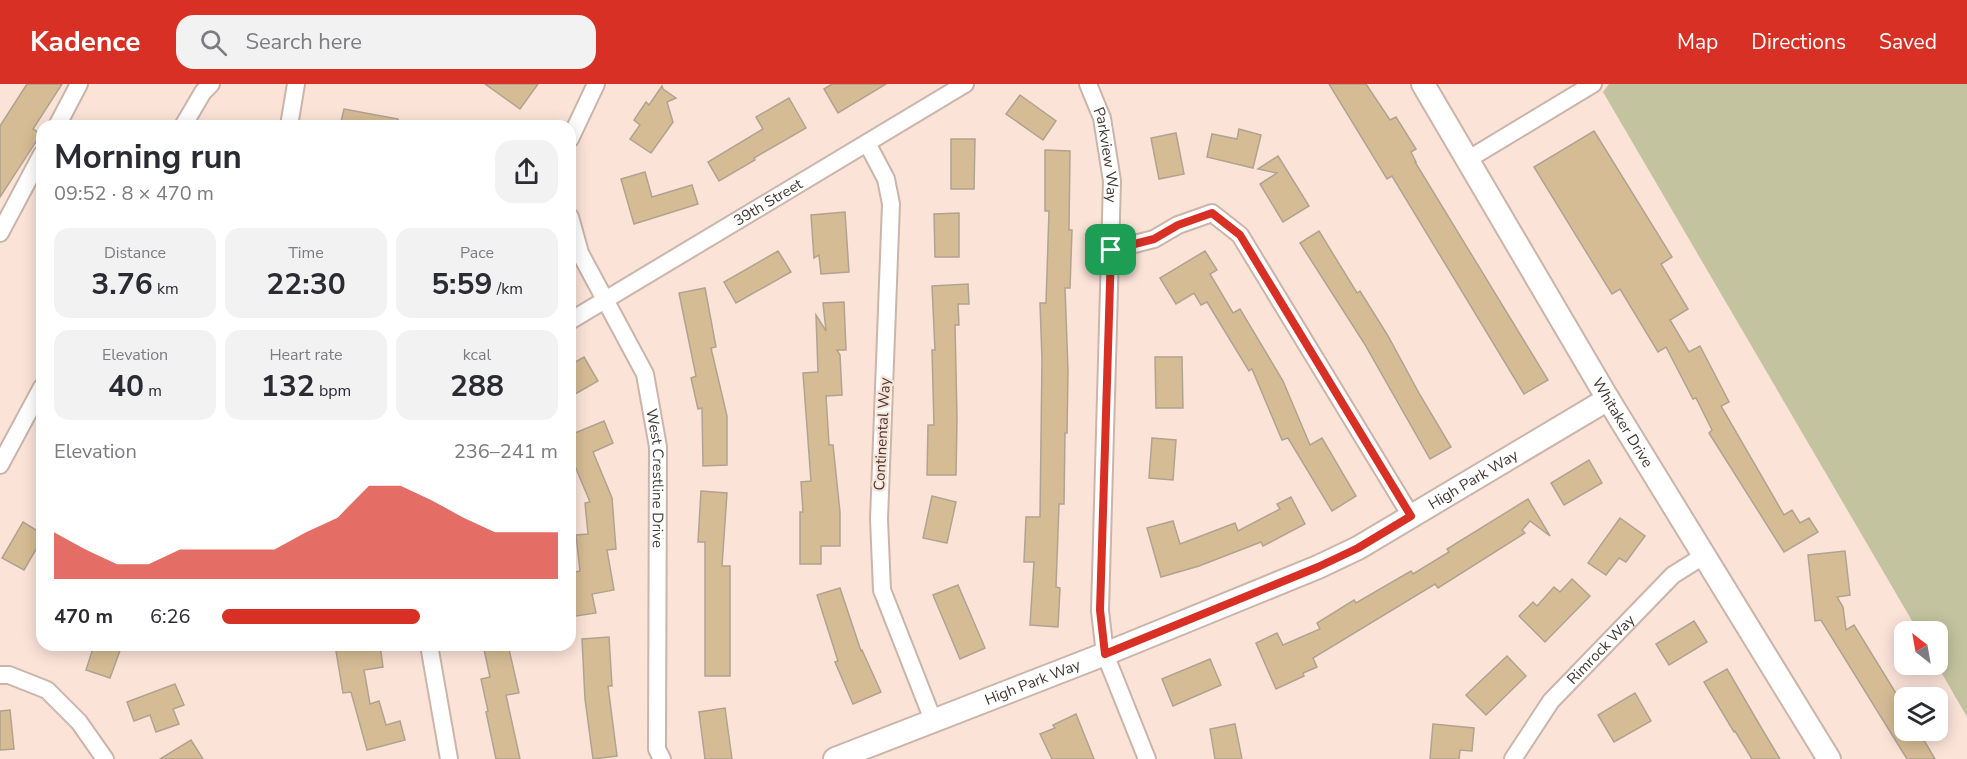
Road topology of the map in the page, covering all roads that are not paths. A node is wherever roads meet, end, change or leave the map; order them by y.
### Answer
1 (79, 84) edge
2 (212, 84) edge
3 (296, 84) edge
4 (596, 84) edge
5 (965, 84) edge
6 (1088, 84) edge
7 (1423, 84) edge
8 (1593, 84) edge
9 (60, 120) edge
10 (187, 120) edge
11 (290, 120) edge
12 (576, 126) edge
13 (867, 143) junction
14 (1467, 160) junction
15 (36, 165) edge
16 (0, 233) edge
17 (576, 239) edge
18 (1111, 250) junction
19 (606, 300) junction
20 (576, 318) edge
21 (36, 398) edge
22 (1608, 399) junction
23 (0, 465) edge
24 (1411, 516) junction
25 (1705, 555) junction
26 (430, 651) edge
27 (1105, 654) junction
28 (5, 675) edge
29 (933, 720) junction
30 (840, 758) edge
31 (105, 759) edge
32 (449, 759) edge
33 (662, 759) edge
34 (1147, 759) edge
35 (1513, 759) edge
36 (1829, 759) edge

1 - 9 street
2 - 10 street
3 - 11 street
4 - 12 street
5 - 13 street, 39th Street
6 - 18 street, Parkview Way
7 - 14 street, Whitaker Drive
8 - 14 street
13 - 19 street, 39th Street
13 - 29 street, Continental Way
14 - 22 street, Whitaker Drive
15 - 16 street
17 - 19 street, West Crestline Drive
18 - 24 street
18 - 27 street, Parkview Way
19 - 20 street, 39th Street
19 - 33 street, West Crestline Drive
21 - 23 street
22 - 24 street, High Park Way
22 - 25 street, Whitaker Drive
24 - 27 street, High Park Way
25 - 35 street, Rimrock Way
25 - 36 street, Whitaker Drive
26 - 32 street
27 - 29 street, High Park Way
27 - 34 street, Parkview Way
28 - 31 street
29 - 30 street, High Park Way

